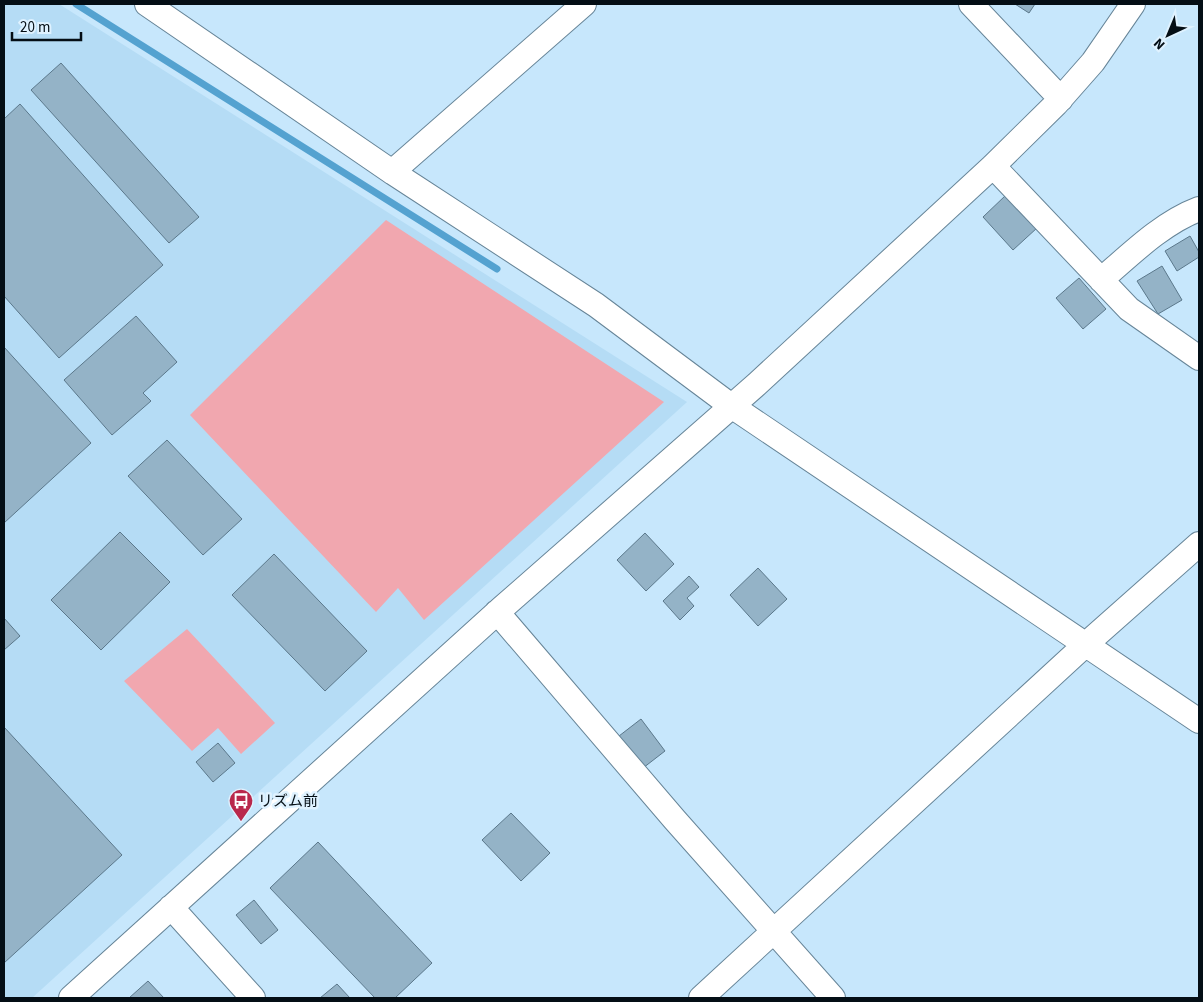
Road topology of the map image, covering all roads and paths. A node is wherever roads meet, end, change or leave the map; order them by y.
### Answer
1 (147, 4) edge
2 (584, 4) edge
3 (971, 4) edge
4 (1133, 4) edge
5 (1061, 99) junction
6 (993, 166) junction
7 (392, 172) junction
8 (1199, 209) edge
9 (1101, 280) junction
10 (1199, 358) edge
11 (730, 405) junction
12 (1199, 544) edge
13 (497, 612) junction
14 (1085, 645) junction
15 (1199, 721) edge
16 (171, 907) junction
17 (774, 933) junction
18 (71, 998) edge
19 (254, 998) edge
20 (701, 998) edge
21 (833, 998) edge

1 - 7 street
2 - 7 street
3 - 5 street
4 - 5 street
5 - 6 street
6 - 9 street
6 - 11 street
7 - 11 street
8 - 9 street
9 - 10 street
11 - 13 street
11 - 14 street
12 - 14 street
13 - 16 street
13 - 17 street
14 - 15 street
14 - 17 street
16 - 18 street
16 - 19 street
17 - 20 street
17 - 21 street

